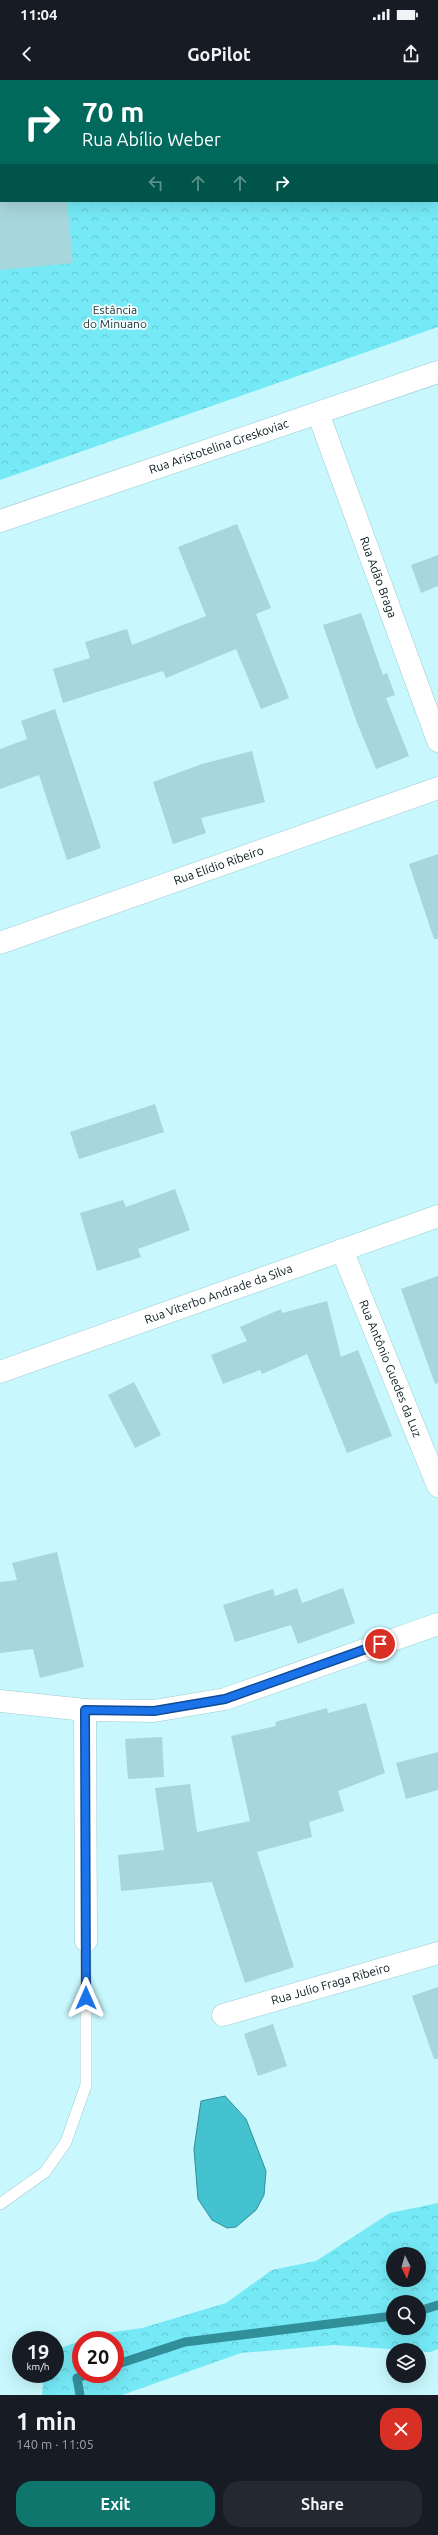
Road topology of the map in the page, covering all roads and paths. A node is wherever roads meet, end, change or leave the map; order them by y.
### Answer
1 (438, 372) edge
2 (318, 413) junction
3 (0, 521) edge
4 (438, 741) edge
5 (438, 788) edge
6 (0, 943) edge
7 (438, 1216) edge
8 (342, 1250) junction
9 (0, 1372) edge
10 (438, 1486) edge
11 (438, 1624) edge
12 (0, 1701) edge
13 (85, 1710) junction
14 (86, 1940) joint
15 (438, 1953) edge
16 (223, 2015) dead end
17 (0, 2204) edge

1 - 2 street, Rua Aristotelina Greskoviac
2 - 3 street, Rua Aristotelina Greskoviac
2 - 4 street, Rua Adão Braga
5 - 6 street, Rua Elídio Ribeiro
7 - 8 street, Rua Viterbo Andrade da Silva
8 - 9 street, Rua Viterbo Andrade da Silva
8 - 10 street, Rua Antônio Guedes da Luz
11 - 13 street
12 - 13 street
13 - 14 street
14 - 17 lane
15 - 16 street, Rua Julio Fraga Ribeiro

